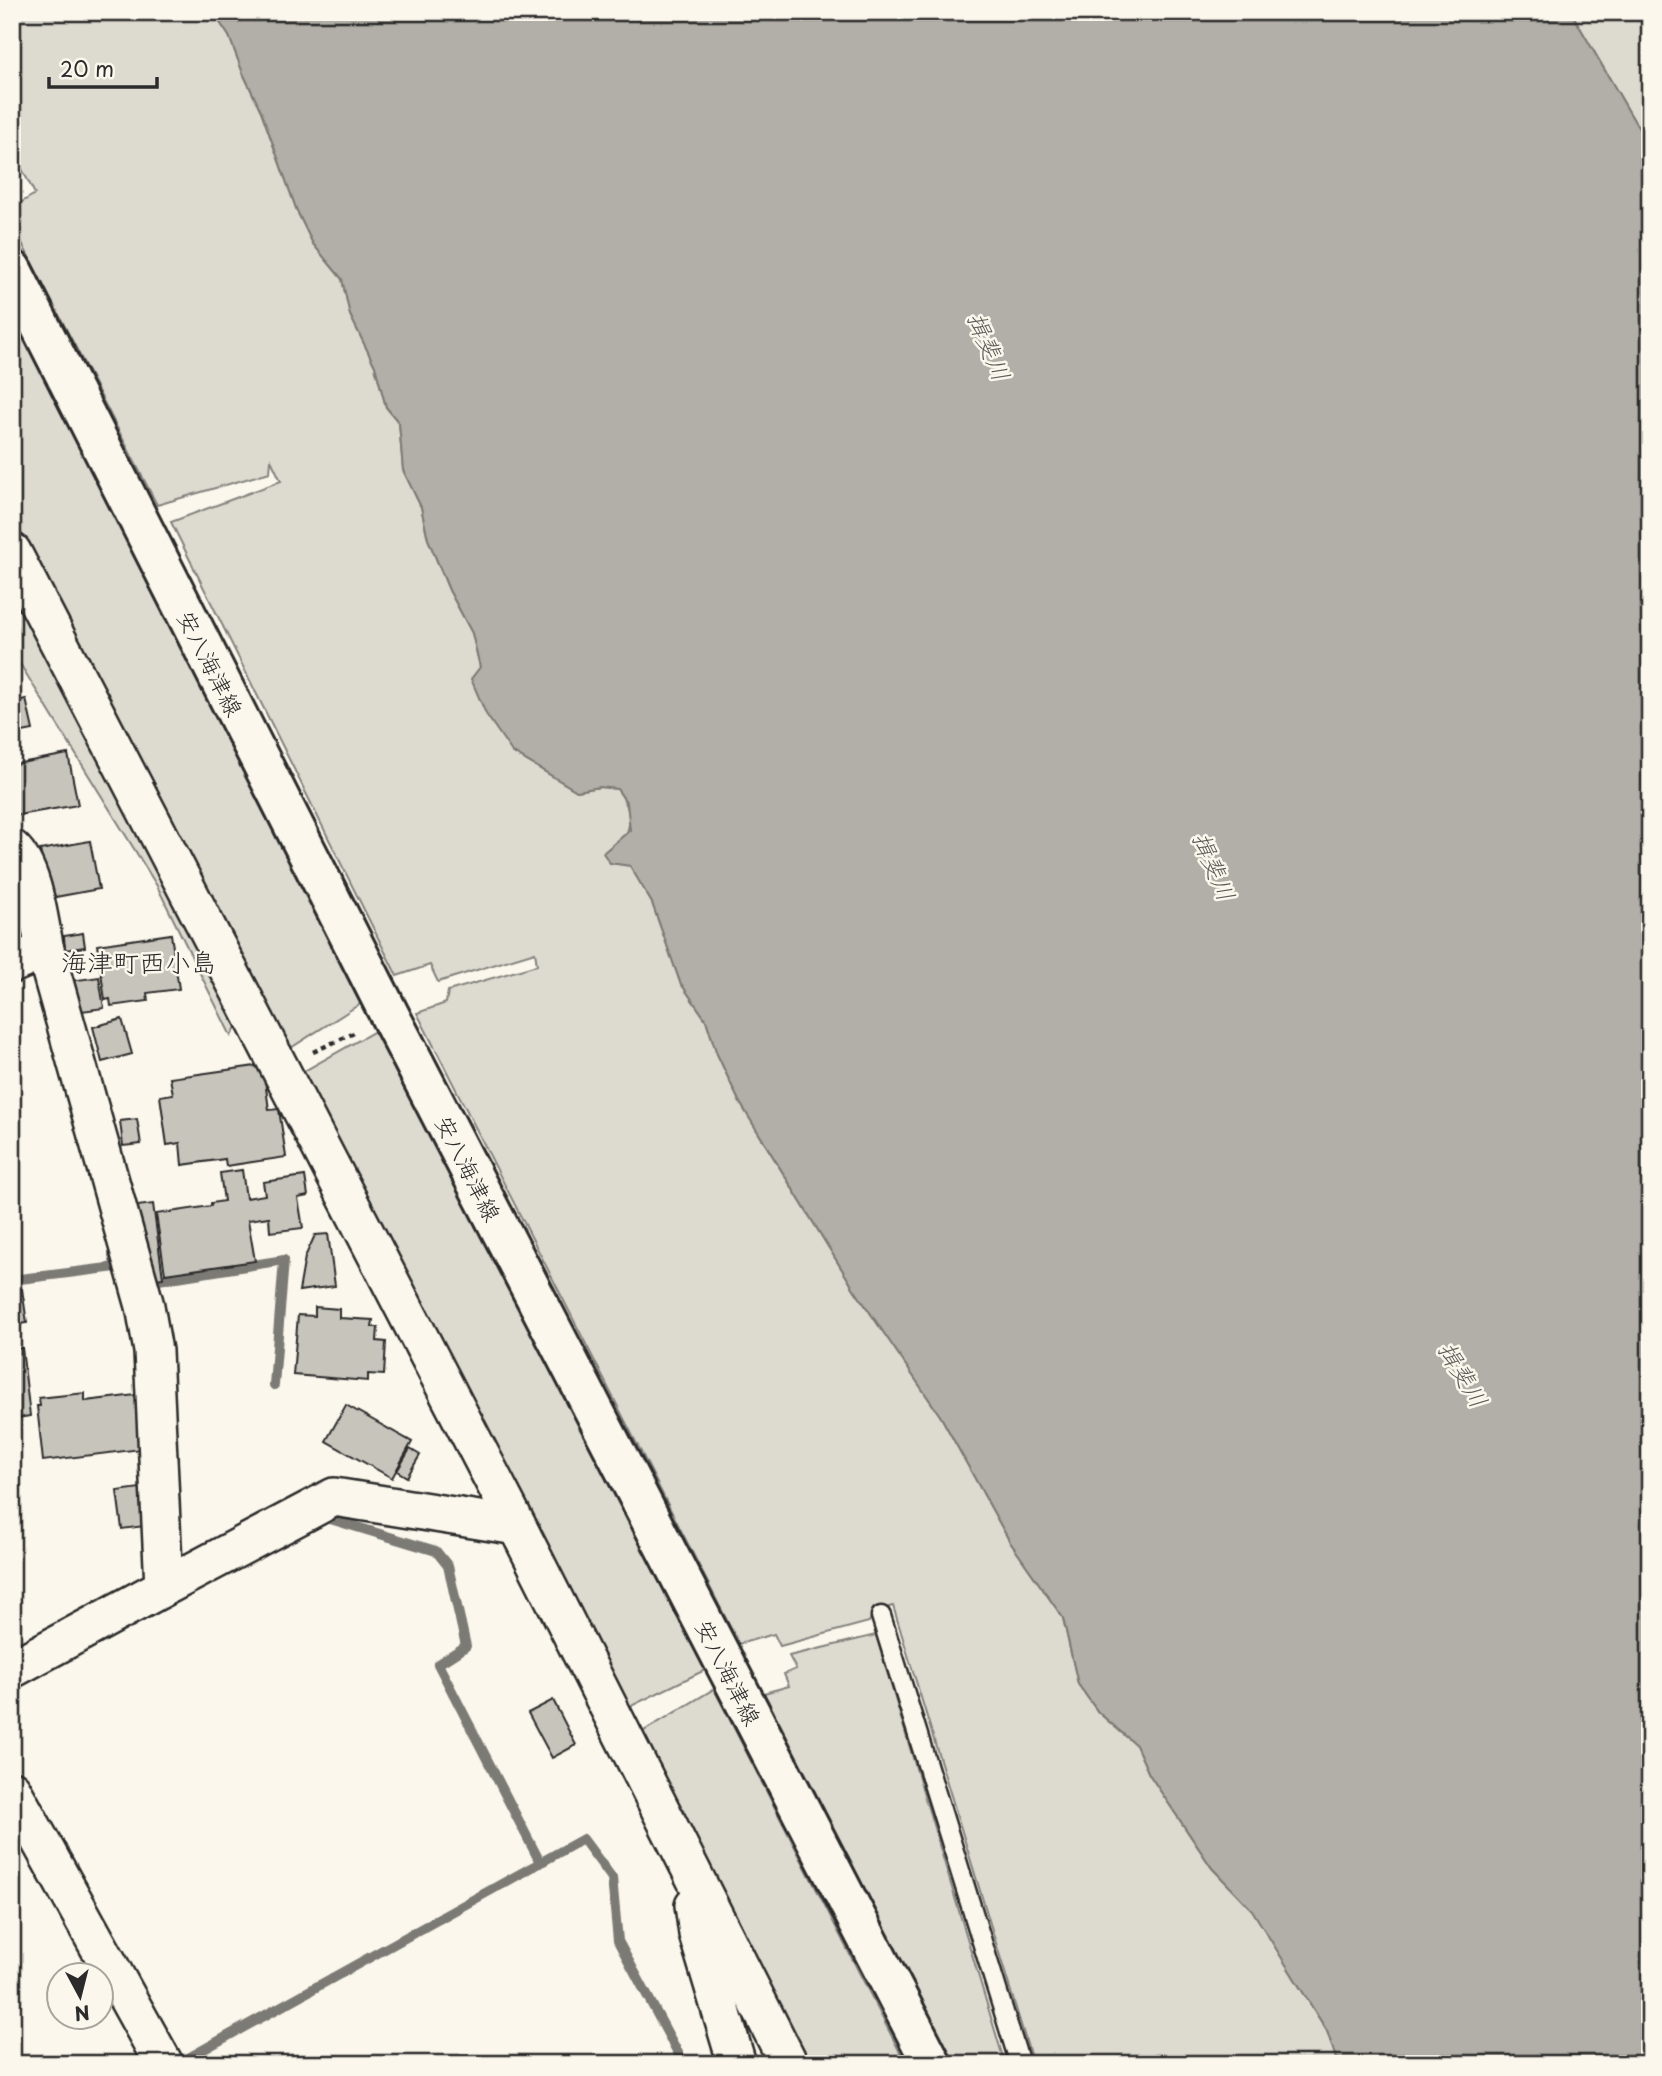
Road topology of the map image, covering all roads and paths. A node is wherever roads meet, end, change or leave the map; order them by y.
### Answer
1 (12, 270) edge
2 (13, 555) edge
3 (12, 849) edge
4 (45, 950) junction
5 (12, 964) edge
6 (390, 1016) junction
7 (281, 1068) junction
8 (517, 1526) junction
9 (164, 1587) junction
10 (881, 1616) dead end
11 (12, 1668) edge
12 (12, 1790) edge
13 (691, 1872) junction
14 (163, 2064) edge
15 (737, 2064) edge
16 (789, 2064) edge
17 (932, 2064) edge
18 (1020, 2064) edge

1 - 6 main road, 安八海津線
2 - 7 street
3 - 4 street
4 - 5 street
4 - 9 street
6 - 7 path
6 - 17 main road, 安八海津線
7 - 8 street
8 - 9 street
8 - 13 street
9 - 11 street
10 - 18 lane
12 - 14 street
13 - 15 street
13 - 16 street

